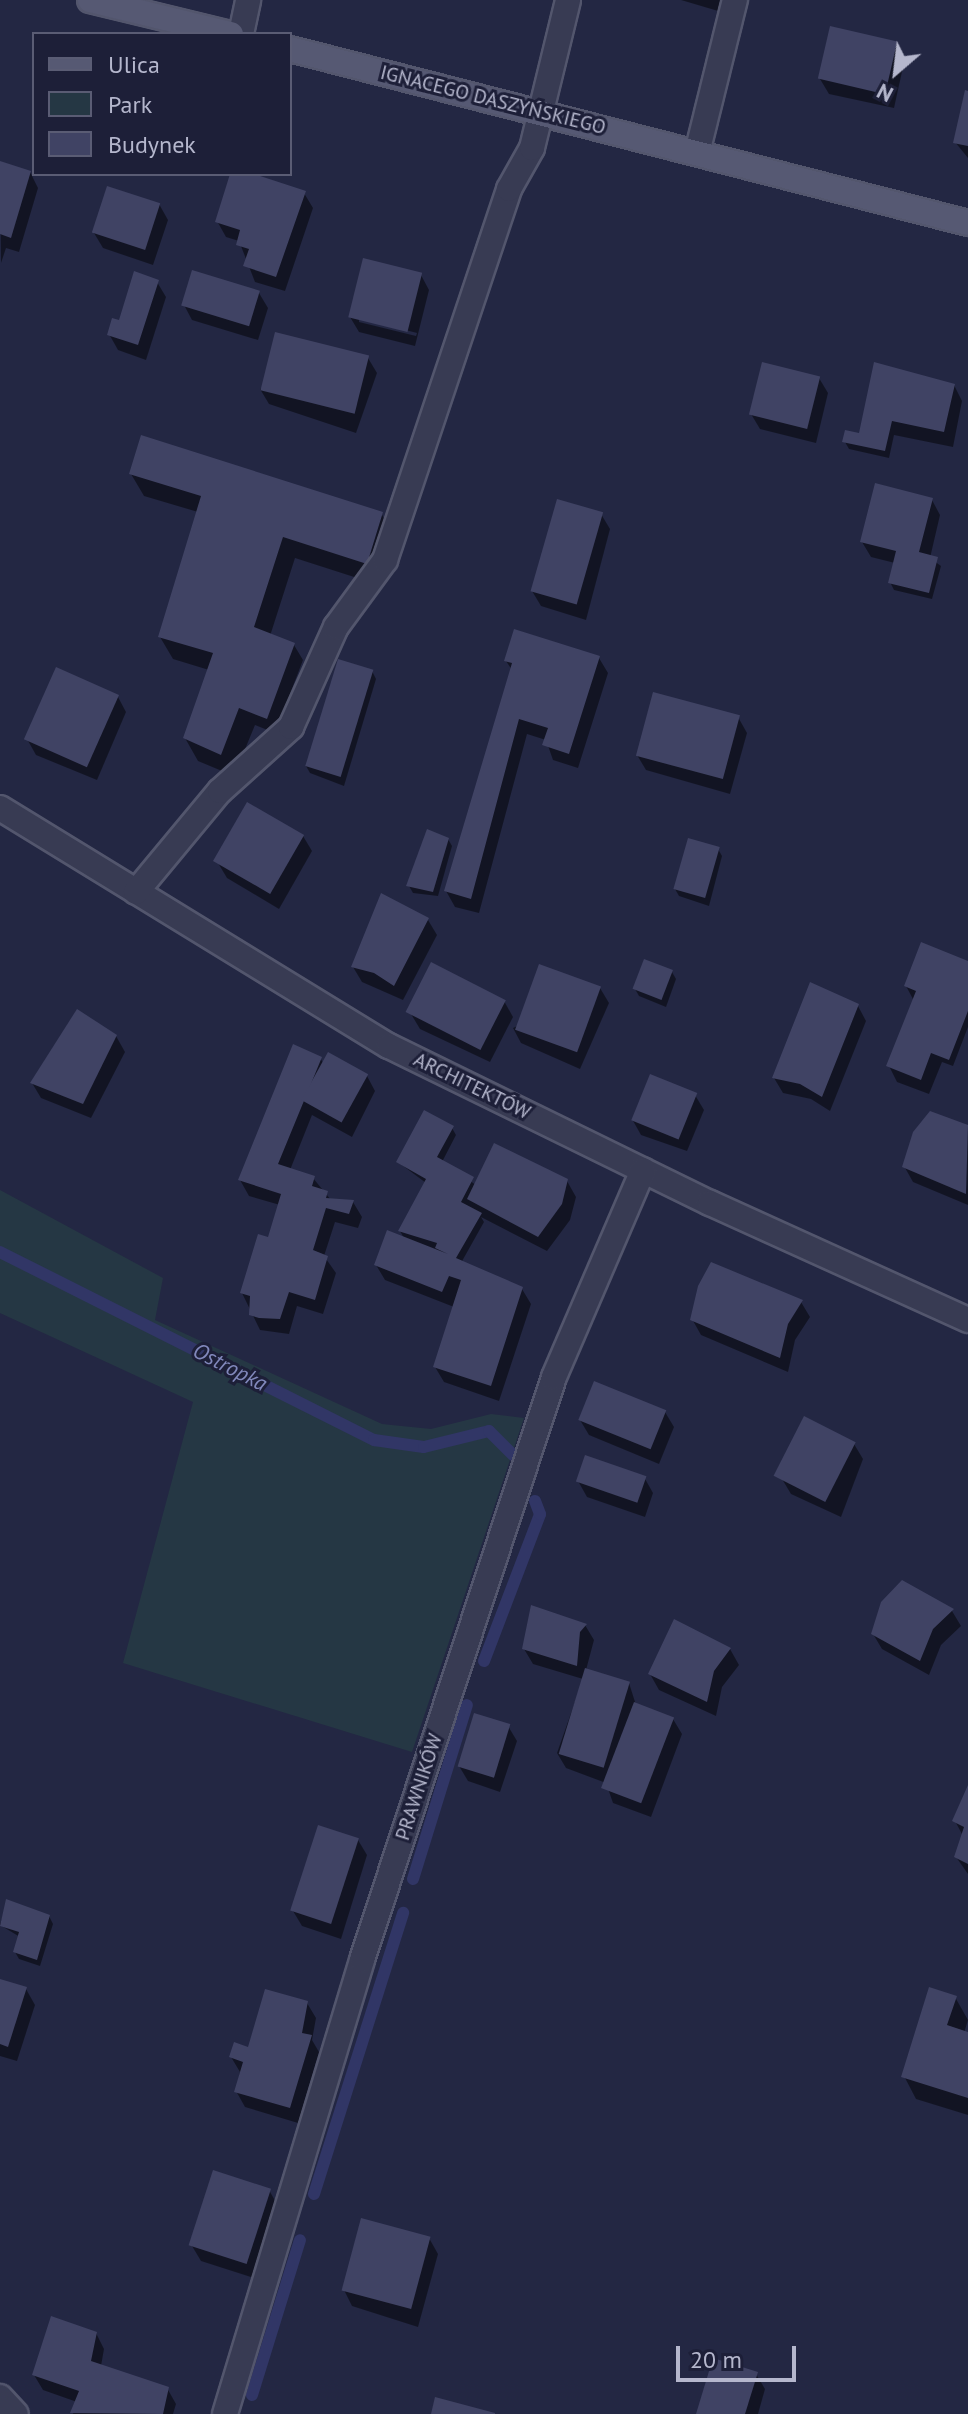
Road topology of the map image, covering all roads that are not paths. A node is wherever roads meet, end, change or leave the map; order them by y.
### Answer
1 (90, 0) edge
2 (248, 0) edge
3 (568, 0) edge
4 (735, 0) edge
5 (223, 32) edge
6 (241, 32) edge
7 (292, 49) edge
8 (543, 112) junction
9 (697, 153) junction
10 (968, 223) edge
11 (0, 808) edge
12 (136, 892) junction
13 (643, 1170) junction
14 (968, 1320) edge
15 (0, 2397) edge
16 (16, 2414) edge
17 (225, 2414) edge

1 - 5 main road
2 - 6 street
3 - 8 street
4 - 9 street
7 - 8 main road, IGNACEGO DASZYŃSKIEGO
8 - 9 main road, IGNACEGO DASZYŃSKIEGO
8 - 12 street
9 - 10 main road, IGNACEGO DASZYŃSKIEGO
11 - 12 street, ARCHITEKTÓW
12 - 13 street, ARCHITEKTÓW
13 - 14 street, ARCHITEKTÓW
13 - 17 street, PRAWNIKÓW
15 - 16 street

